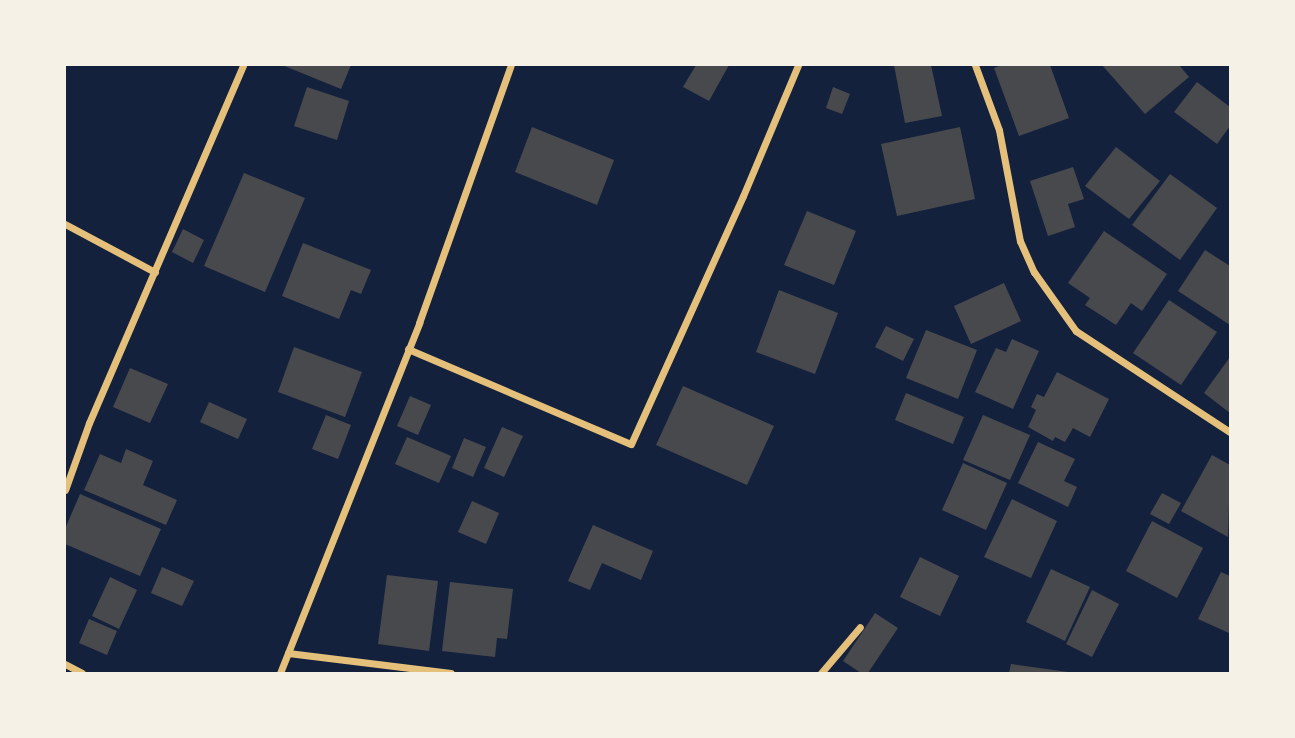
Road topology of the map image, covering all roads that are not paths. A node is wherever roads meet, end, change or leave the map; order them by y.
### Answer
1 (243, 65) edge
2 (511, 65) edge
3 (798, 65) edge
4 (975, 65) edge
5 (65, 224) edge
6 (155, 272) junction
7 (408, 349) junction
8 (1230, 432) edge
9 (65, 490) edge
10 (860, 627) dead end
11 (288, 653) junction
12 (65, 664) edge
13 (82, 673) edge
14 (280, 673) edge
15 (451, 673) edge
16 (821, 673) edge

1 - 6 street
2 - 7 street
3 - 7 street
4 - 8 street
5 - 6 street
6 - 9 street
7 - 11 street
10 - 16 street
11 - 14 street
11 - 15 street
12 - 13 street

